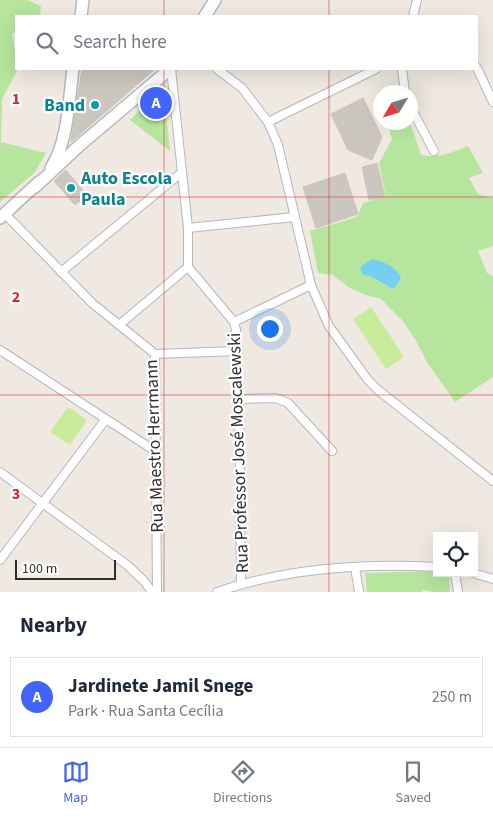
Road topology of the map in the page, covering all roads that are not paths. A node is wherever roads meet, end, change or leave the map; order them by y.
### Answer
1 (84, 0) edge
2 (215, 0) edge
3 (417, 0) edge
4 (81, 15) edge
5 (206, 15) edge
6 (413, 15) edge
7 (73, 70) edge
8 (170, 70) edge
9 (171, 70) edge
10 (217, 70) edge
11 (374, 70) edge
12 (402, 70) edge
13 (478, 70) edge
14 (404, 85) edge
15 (493, 102) edge
16 (418, 121) edge
17 (268, 122) junction
18 (80, 145) junction
19 (434, 151) dead end
20 (57, 158) junction
21 (181, 173) junction
22 (35, 187) junction
23 (2, 216) edge
24 (294, 217) junction
25 (188, 228) junction
26 (188, 267) junction
27 (61, 272) junction
28 (311, 285) junction
29 (234, 322) junction
30 (119, 325) junction
31 (0, 350) edge
32 (238, 351) junction
33 (154, 354) junction
34 (239, 399) junction
35 (106, 419) junction
36 (156, 451) junction
37 (332, 451) dead end
38 (0, 472) edge
39 (493, 481) edge
40 (42, 503) junction
41 (0, 560) edge
42 (355, 567) junction
43 (433, 567) edge
44 (157, 573) junction
45 (478, 574) edge
46 (456, 577) edge
47 (493, 579) edge
48 (144, 581) junction
49 (242, 584) junction
50 (152, 591) edge
51 (217, 592) edge
52 (359, 592) edge
53 (458, 592) edge

1 - 4 main road
2 - 5 main road
3 - 6 street
7 - 20 main road
8 - 18 main road
9 - 21 street
10 - 17 street
11 - 17 street
12 - 14 street
13 - 15 street
16 - 19 street
17 - 24 street
18 - 20 main road
18 - 22 main road
20 - 22 main road
21 - 25 street
21 - 27 street
22 - 23 main road
23 - 27 street, Rua Maestro Herrmann
24 - 25 street
24 - 28 street
25 - 26 street
26 - 29 street, Rua Professor José Moscalewski
26 - 30 street
27 - 30 street, Rua Maestro Herrmann
28 - 29 street
28 - 39 street
29 - 32 street, Rua Professor José Moscalewski
30 - 33 street, Rua Maestro Herrmann
31 - 35 street
32 - 33 street
32 - 34 street, Rua Professor José Moscalewski
33 - 36 street, Rua Maestro Herrmann
34 - 37 street
34 - 49 street, Rua Professor José Moscalewski
35 - 36 street
35 - 40 street
36 - 44 street, Rua Maestro Herrmann
38 - 40 street
40 - 41 street
40 - 48 street
42 - 43 street
42 - 49 street
42 - 52 street
44 - 48 street
44 - 50 street, Rua Maestro Herrmann
45 - 47 street
46 - 53 street
48 - 50 street
49 - 51 street

